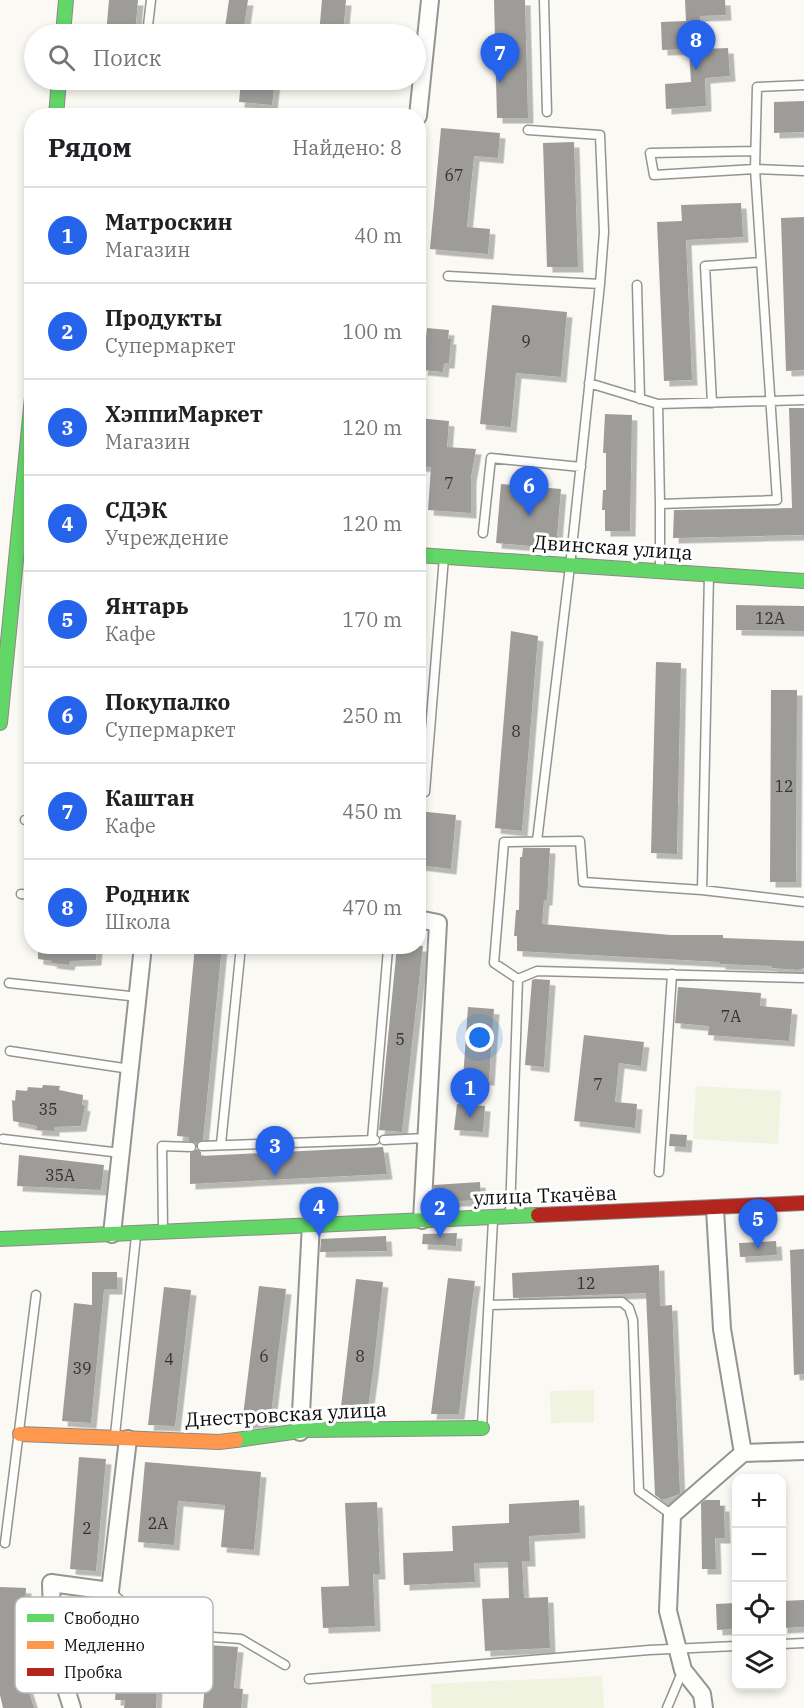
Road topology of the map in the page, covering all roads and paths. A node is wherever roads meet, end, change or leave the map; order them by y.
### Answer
1 (66, 0) edge
2 (151, 0) edge
3 (430, 0) edge
4 (544, 0) edge
5 (64, 24) edge
6 (148, 24) edge
7 (426, 39) edge
8 (804, 85) edge
9 (58, 90) edge
10 (421, 90) edge
11 (57, 108) edge
12 (419, 108) edge
13 (547, 112) dead end
14 (528, 130) dead end
15 (755, 151) junction
16 (755, 169) junction
17 (804, 171) edge
18 (761, 262) junction
19 (448, 276) dead end
20 (600, 284) junction
21 (637, 285) dead end
22 (589, 383) junction
23 (640, 399) junction
24 (804, 400) edge
25 (771, 401) junction
26 (712, 403) junction
27 (658, 404) junction
28 (581, 466) junction
29 (660, 504) junction
30 (24, 527) edge
31 (483, 533) dead end
32 (426, 556) edge
33 (444, 557) junction
34 (570, 566) junction
35 (660, 572) junction
36 (709, 575) junction
37 (804, 581) edge
38 (0, 723) edge
39 (426, 780) edge
40 (537, 841) junction
41 (702, 890) junction
42 (21, 894) dead end
43 (24, 894) edge
44 (804, 902) edge
45 (426, 921) edge
46 (142, 954) edge
47 (240, 954) edge
48 (388, 954) edge
49 (672, 974) junction
50 (804, 978) edge
51 (518, 979) junction
52 (9, 983) dead end
53 (139, 997) junction
54 (10, 1051) dead end
55 (131, 1069) junction
56 (426, 1138) junction
57 (3, 1139) dead end
58 (377, 1140) junction
59 (220, 1144) junction
60 (202, 1146) dead end
61 (191, 1147) dead end
62 (121, 1153) junction
63 (659, 1172) dead end
64 (804, 1203) edge
65 (715, 1209) junction
66 (510, 1216) junction
67 (493, 1217) junction
68 (422, 1220) junction
69 (311, 1224) junction
70 (163, 1231) junction
71 (136, 1232) junction
72 (112, 1234) junction
73 (0, 1239) edge
74 (36, 1295) dead end
75 (489, 1305) junction
76 (482, 1428) joint
77 (300, 1432) junction
78 (20, 1434) junction
79 (121, 1439) junction
80 (804, 1451) edge
81 (743, 1453) junction
82 (672, 1515) junction
83 (4, 1543) dead end
84 (110, 1591) junction
85 (51, 1597) edge
86 (117, 1597) edge
87 (213, 1637) edge
88 (804, 1643) edge
89 (786, 1644) edge
90 (732, 1646) edge
91 (680, 1648) junction
92 (285, 1665) dead end
93 (683, 1670) junction
94 (309, 1679) dead end
95 (67, 1693) edge
96 (72, 1708) edge
97 (667, 1708) edge
98 (704, 1708) edge

1 - 5 street
2 - 6 lane
3 - 7 street
4 - 13 lane
8 - 15 lane
9 - 11 street
10 - 12 street
14 - 20 lane
15 - 16 lane
15 - 16 lane
16 - 17 lane
16 - 18 lane
18 - 25 lane
18 - 26 lane
19 - 20 lane
20 - 22 lane
21 - 23 lane
22 - 23 lane
22 - 28 lane
23 - 27 lane
24 - 25 lane
25 - 26 lane
25 - 29 lane
26 - 27 lane
27 - 29 lane
28 - 31 lane
28 - 34 lane
29 - 35 lane
30 - 38 street
32 - 33 street, Двинская улица
33 - 34 street, Двинская улица
33 - 39 lane
34 - 35 street, Двинская улица
34 - 40 lane
35 - 36 street, Двинская улица
36 - 37 street, Двинская улица
36 - 41 lane
40 - 41 lane
40 - 51 lane
41 - 44 lane
42 - 43 lane
45 - 56 street
46 - 53 street
47 - 59 lane
48 - 58 lane
49 - 50 lane
49 - 51 lane
49 - 63 lane
51 - 66 lane
52 - 53 lane
53 - 55 street
54 - 55 lane
55 - 62 street
56 - 58 lane
56 - 68 street
57 - 62 lane
58 - 59 lane
59 - 60 lane
61 - 70 lane
62 - 72 street
64 - 65 street, улица Ткачёва
65 - 66 street, улица Ткачёва
65 - 81 street
66 - 67 street, улица Ткачёва
67 - 68 street, улица Ткачёва
67 - 75 lane
68 - 69 street, улица Ткачёва
69 - 70 street, улица Ткачёва
69 - 77 street
70 - 71 street, улица Ткачёва
71 - 72 street, улица Ткачёва
71 - 79 lane
72 - 73 street, улица Ткачёва
74 - 78 lane
75 - 76 lane
75 - 82 lane
76 - 77 street, Днестровская улица
77 - 79 street, Днестровская улица
78 - 79 street, Днестровская улица
78 - 83 lane
79 - 84 street
80 - 81 street
81 - 82 street
82 - 91 street
84 - 85 street
84 - 86 lane
87 - 92 lane
88 - 89 lane
90 - 91 lane
91 - 93 street
91 - 94 lane
93 - 97 lane
93 - 98 street
95 - 96 street

